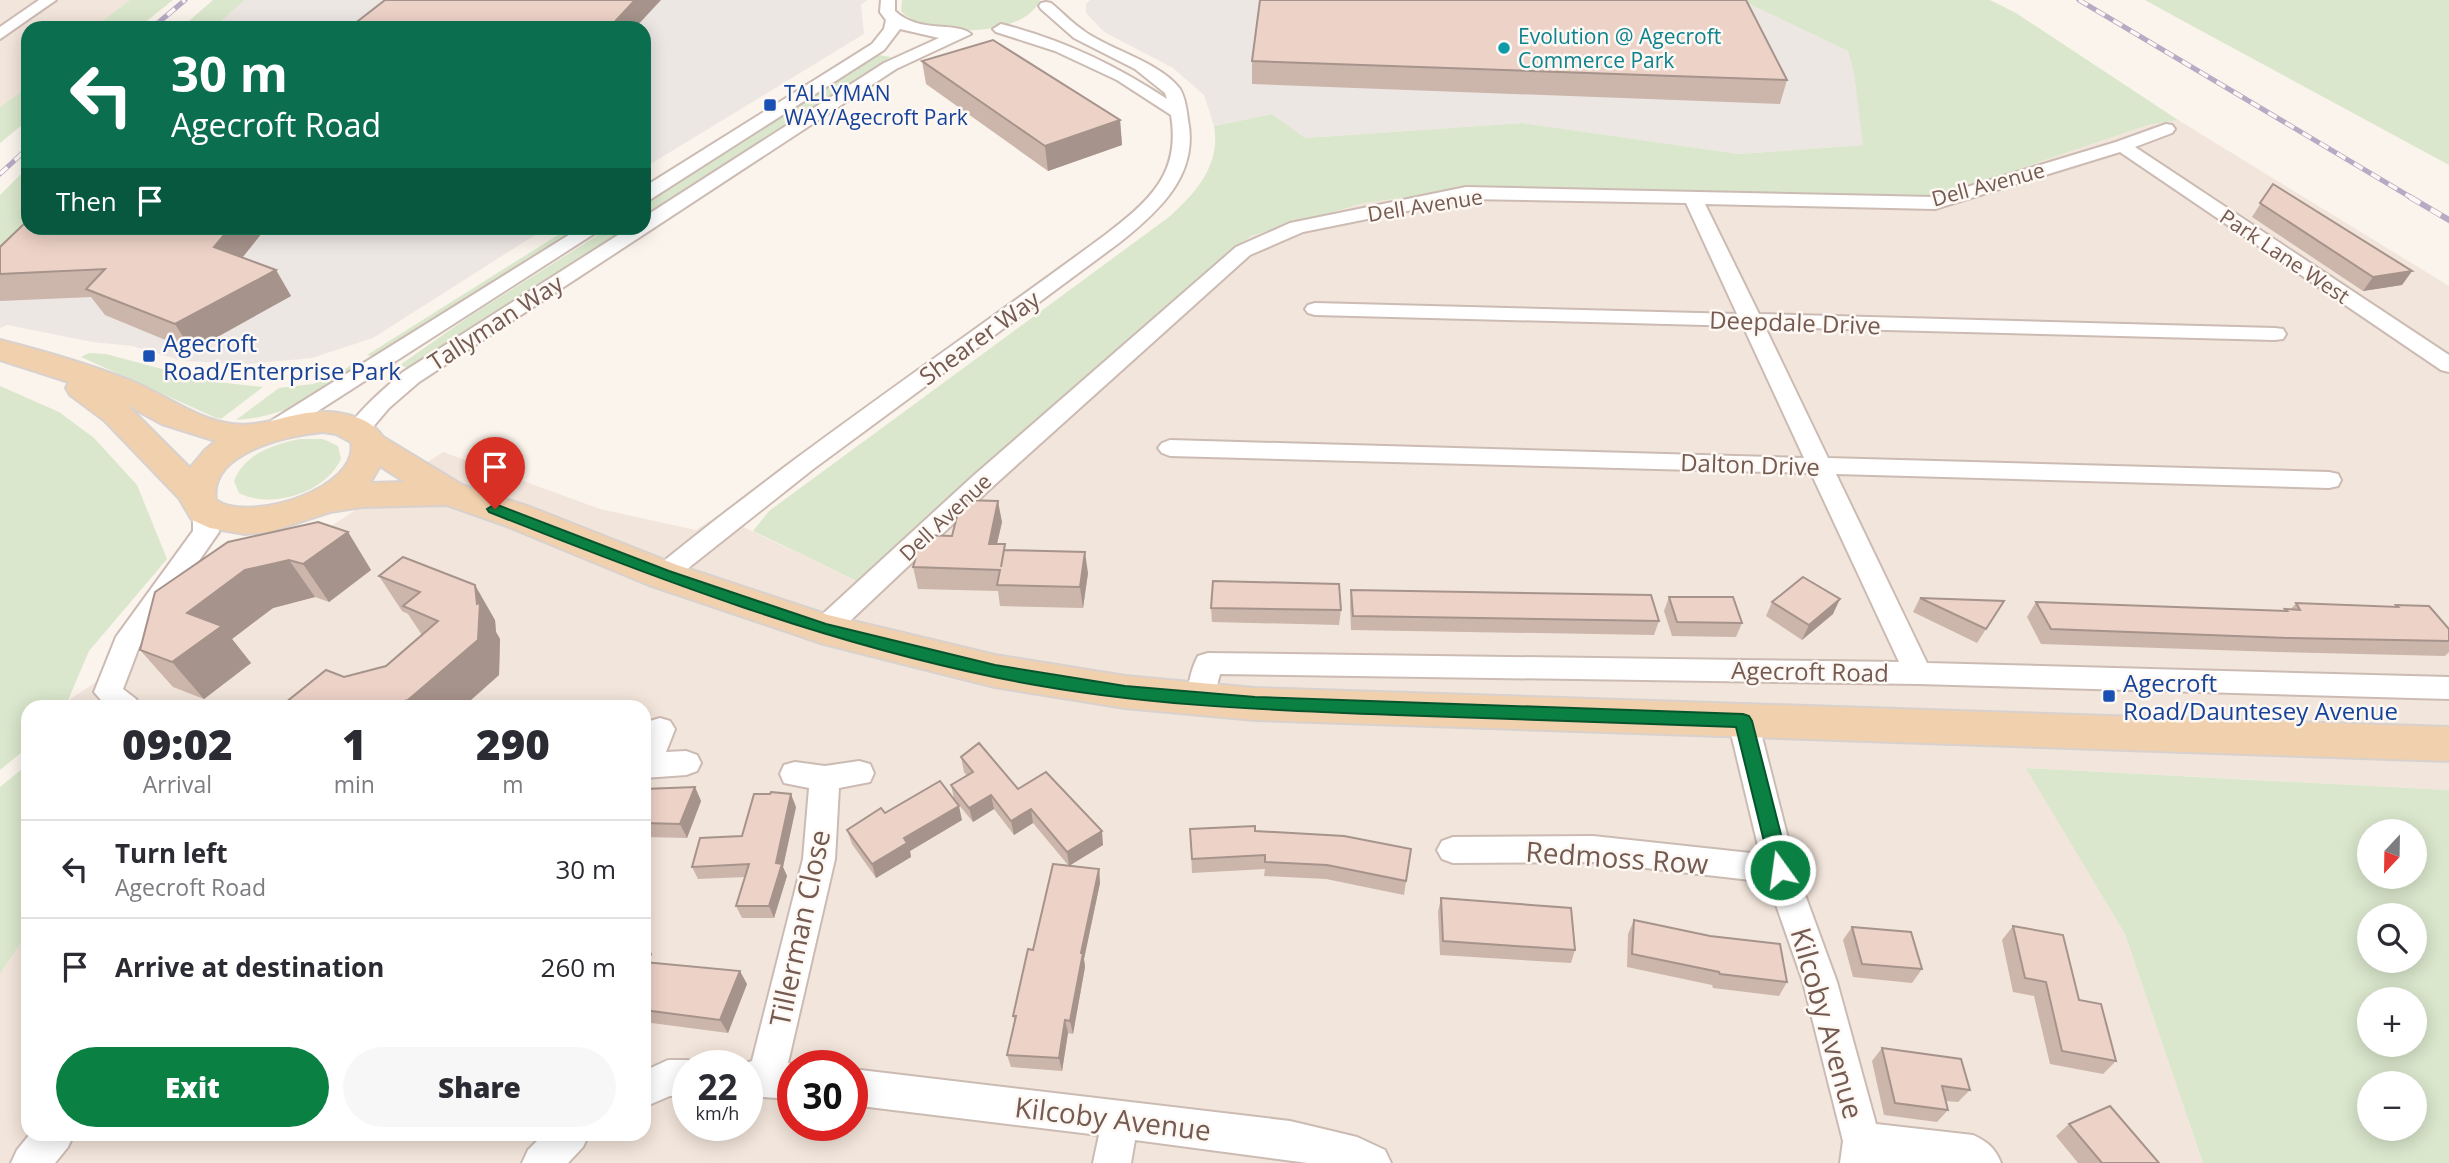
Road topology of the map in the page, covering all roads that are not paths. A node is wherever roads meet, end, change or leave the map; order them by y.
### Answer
1 (48, 0) edge
2 (888, 0) edge
3 (1040, 10) edge
4 (894, 19) junction
5 (1001, 29) junction
6 (0, 34) edge
7 (963, 34) junction
8 (1179, 114) junction
9 (2166, 129) dead end
10 (2122, 146) junction
11 (651, 191) edge
12 (1693, 198) junction
13 (651, 220) edge
14 (582, 235) edge
15 (628, 235) edge
16 (1315, 309) dead end
17 (1753, 320) junction
18 (2275, 334) dead end
19 (0, 350) edge
20 (2449, 365) edge
21 (58, 370) junction
22 (266, 431) junction
23 (364, 437) junction
24 (1170, 448) dead end
25 (1821, 466) junction
26 (2329, 480) dead end
27 (449, 493) junction
28 (201, 503) junction
29 (311, 506) junction
30 (243, 549) edge
31 (211, 570) edge
32 (663, 575) junction
33 (152, 607) junction
34 (824, 629) junction
35 (1918, 673) junction
36 (2449, 688) edge
37 (117, 700) edge
38 (1201, 700) junction
39 (1743, 721) junction
40 (660, 729) dead end
41 (2449, 744) edge
42 (651, 751) edge
43 (686, 763) dead end
44 (651, 766) edge
45 (859, 773) dead end
46 (1453, 850) dead end
47 (1780, 870) junction
48 (672, 1078) edge
49 (769, 1079) edge
50 (651, 1086) edge
51 (868, 1089) edge
52 (1119, 1120) junction
53 (49, 1141) edge
54 (562, 1141) edge
55 (1860, 1152) edge
56 (30, 1163) edge
57 (541, 1163) edge
58 (1112, 1163) edge
59 (1372, 1163) edge
60 (1982, 1163) edge

1 - 6 street
2 - 4 street
3 - 5 street
3 - 8 street
4 - 7 street
4 - 11 street
5 - 7 street
5 - 8 street
7 - 13 street, Tallyman Way
8 - 32 street, Shearer Way
9 - 10 street, Dell Avenue
10 - 12 street, Dell Avenue
10 - 20 street, Park Lane West
12 - 17 street
12 - 34 street, Dell Avenue
14 - 22 street, Tallyman Way
15 - 23 street, Tallyman Way
16 - 17 street, Deepdale Drive
17 - 18 street, Deepdale Drive
17 - 25 street
19 - 21 main road
21 - 22 main road
21 - 28 main road
22 - 23 main road, Agecroft Road
22 - 28 main road
23 - 27 main road, Agecroft Road
23 - 29 main road
24 - 25 street, Dalton Drive
25 - 26 street, Dalton Drive
25 - 35 street
27 - 29 main road, Agecroft Road
27 - 32 main road, Agecroft Road
28 - 29 main road
28 - 33 street
29 - 30 street
31 - 33 street
32 - 34 main road, Agecroft Road
33 - 37 street
34 - 38 main road, Agecroft Road
35 - 36 street, Agecroft Road
35 - 38 street, Agecroft Road
38 - 39 main road, Agecroft Road
39 - 41 main road, Agecroft Road
39 - 47 street, Kilcoby Avenue
40 - 42 street
43 - 44 street
45 - 49 street, Tillerman Close
46 - 47 street, Redmoss Row
47 - 55 street, Kilcoby Avenue
48 - 50 street
51 - 52 street, Kilcoby Avenue
52 - 58 street
52 - 59 street, Kilcoby Avenue
53 - 56 street
54 - 57 street
55 - 60 street

